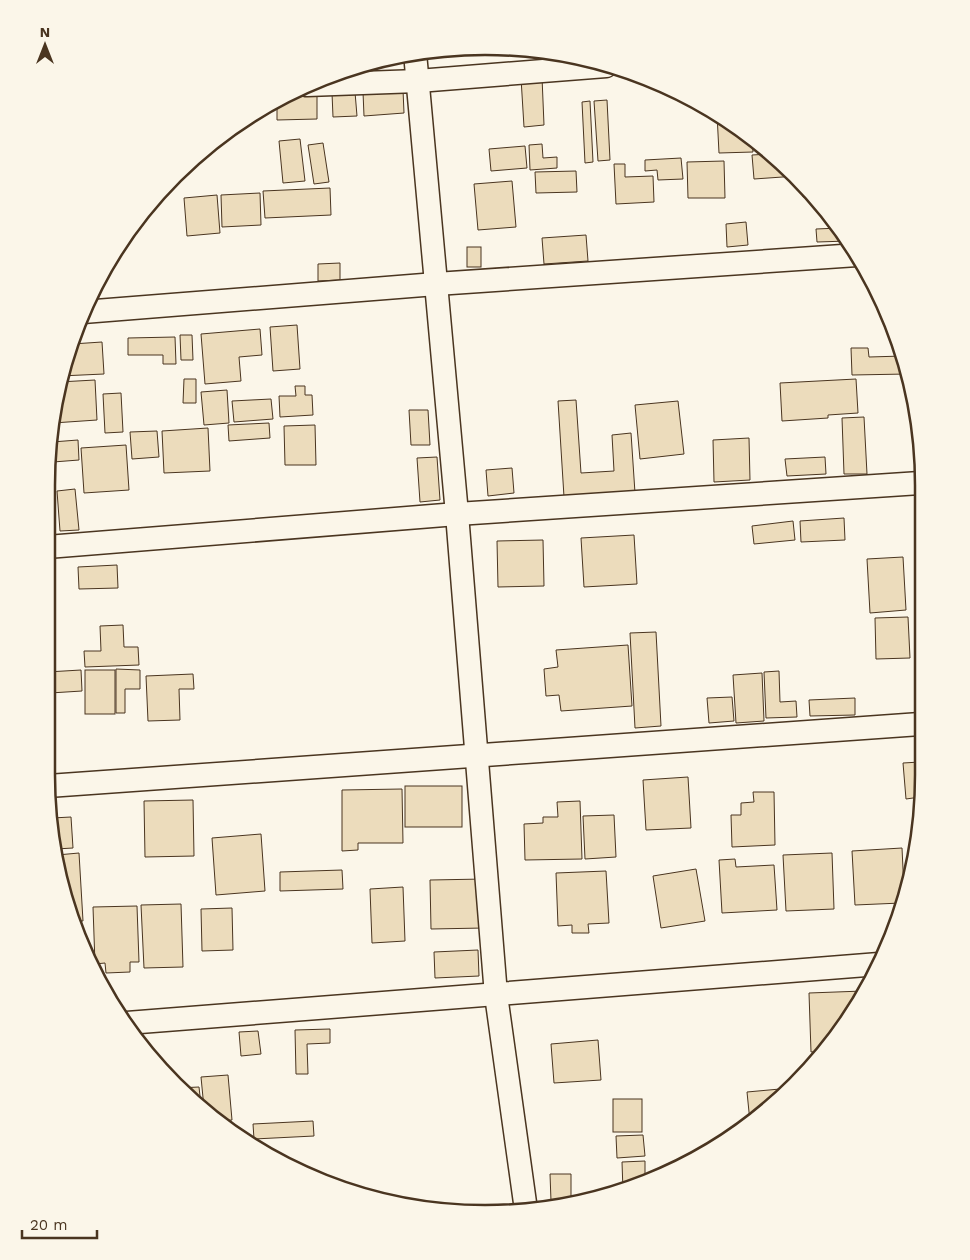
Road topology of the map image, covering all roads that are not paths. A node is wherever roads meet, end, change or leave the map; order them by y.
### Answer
1 (416, 61) edge
2 (586, 67) edge
3 (418, 80) junction
4 (331, 84) edge
5 (849, 256) edge
6 (436, 284) junction
7 (92, 311) edge
8 (915, 483) edge
9 (457, 514) junction
10 (55, 546) edge
11 (915, 724) edge
12 (477, 755) junction
13 (55, 785) edge
14 (871, 965) edge
15 (496, 995) junction
16 (133, 1023) edge
17 (525, 1203) edge

1 - 3 street
2 - 3 street
3 - 4 street
3 - 6 street
5 - 6 street
6 - 7 street
6 - 9 street
8 - 9 street
9 - 10 street
9 - 12 street
11 - 12 street
12 - 13 street
12 - 15 street
14 - 15 street
15 - 16 street
15 - 17 street

